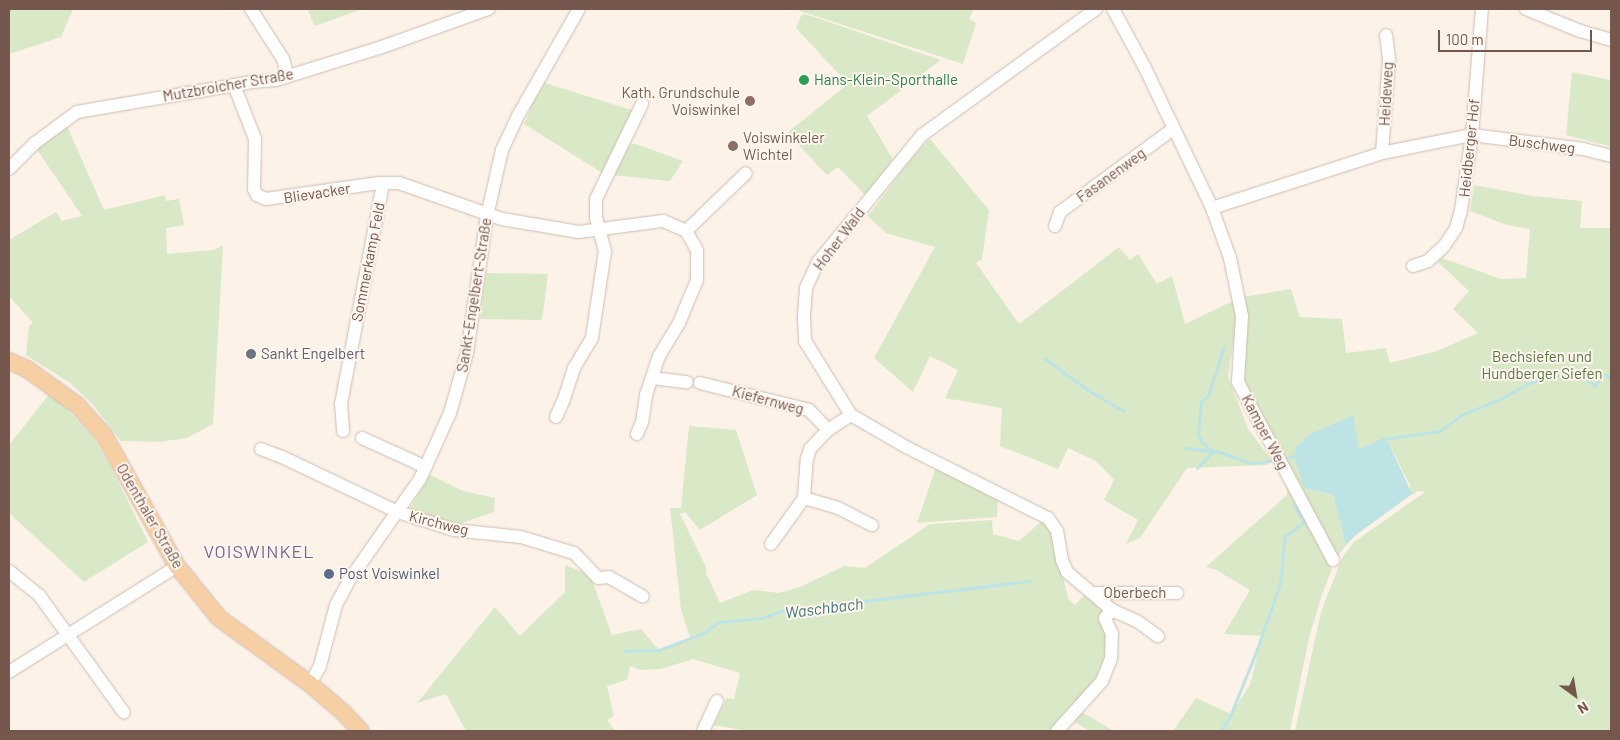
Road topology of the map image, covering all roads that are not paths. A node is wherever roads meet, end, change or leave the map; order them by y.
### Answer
1 (251, 9) edge
2 (488, 9) edge
3 (579, 9) edge
4 (1096, 9) edge
5 (1113, 9) edge
6 (1482, 9) edge
7 (1526, 9) edge
8 (1386, 35) dead end
9 (1611, 40) edge
10 (288, 76) junction
11 (234, 86) junction
12 (642, 104) dead end
13 (1173, 129) junction
14 (1472, 135) junction
15 (1382, 153) junction
16 (1611, 156) edge
17 (9, 169) edge
18 (746, 173) dead end
19 (384, 183) junction
20 (1212, 208) junction
21 (487, 216) junction
22 (1056, 226) dead end
23 (600, 231) junction
24 (686, 231) junction
25 (1413, 266) dead end
26 (9, 361) edge
27 (652, 378) junction
28 (851, 415) junction
29 (556, 417) dead end
30 (343, 430) dead end
31 (828, 430) junction
32 (637, 434) dead end
33 (362, 438) dead end
34 (260, 449) dead end
35 (426, 467) junction
36 (804, 498) junction
37 (398, 512) junction
38 (872, 525) dead end
39 (1057, 532) joint
40 (771, 544) dead end
41 (1333, 560) dead end
42 (177, 566) junction
43 (9, 571) edge
44 (1092, 593) junction
45 (1177, 593) dead end
46 (643, 596) dead end
47 (1112, 610) junction
48 (67, 635) junction
49 (1158, 636) dead end
50 (9, 672) edge
51 (310, 684) junction
52 (717, 701) dead end
53 (124, 713) dead end
54 (361, 731) edge
55 (703, 731) edge
56 (1057, 731) edge

1 - 10 street
2 - 10 street, Mutzbroicher Straße
3 - 21 street, Sankt-Engelbert-Straße
4 - 28 street, Hoher Wald
5 - 13 street, Kamper Weg
6 - 14 street, Heidberger Hof
7 - 9 street
8 - 15 street, Heideweg
10 - 11 street, Mutzbroicher Straße
11 - 17 street, Mutzbroicher Straße
11 - 19 street, Blievacker
12 - 23 street
13 - 20 street, Kamper Weg
13 - 22 street, Fasanenweg
14 - 15 street
14 - 16 street, Buschweg
14 - 25 street, Heidberger Hof
15 - 20 street
18 - 24 street
19 - 21 street, Blievacker
19 - 30 street, Sommerkamp Feld
20 - 41 street, Kamper Weg
21 - 23 street, Blievacker
21 - 35 street, Sankt-Engelbert-Straße
23 - 24 street, Blievacker
23 - 29 street
24 - 27 street
26 - 42 main road, Odenthaler Straße
27 - 31 street, Kiefernweg
27 - 32 street
28 - 31 street
28 - 39 street, Hoher Wald
31 - 36 street
33 - 35 street
34 - 37 street, Kirchweg
35 - 37 street, Sankt-Engelbert-Straße
36 - 38 street
36 - 40 street
37 - 46 street, Kirchweg
37 - 51 street, Sankt-Engelbert-Straße
39 - 44 street, Oberbech
42 - 48 street
42 - 51 main road, Odenthaler Straße
43 - 48 street
44 - 45 street, Oberbech
44 - 47 street, Oberbech
47 - 49 street, Oberbech
47 - 56 street, Oberbech
48 - 50 street
48 - 53 street
51 - 54 main road, Odenthaler Straße
52 - 55 street

